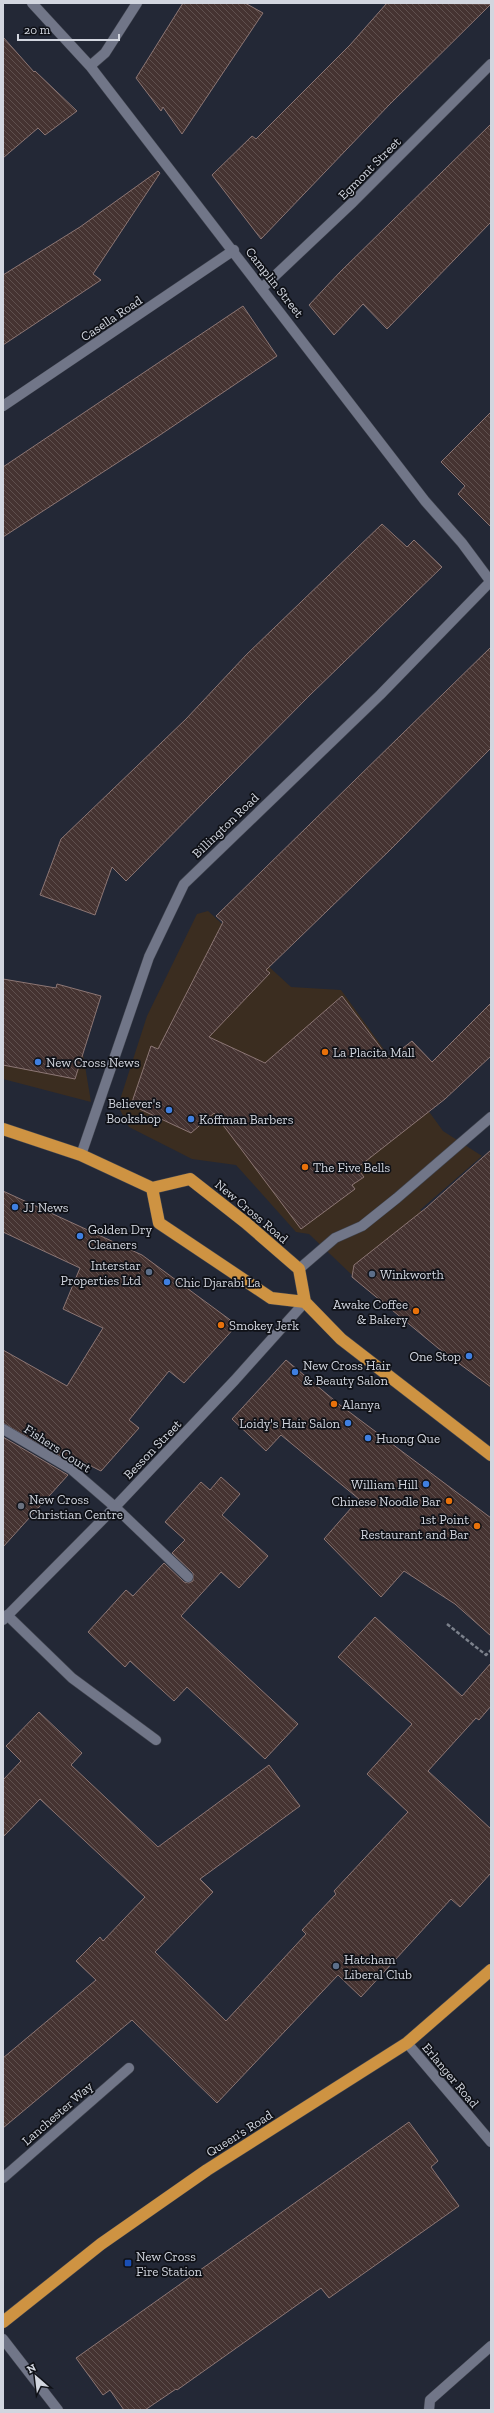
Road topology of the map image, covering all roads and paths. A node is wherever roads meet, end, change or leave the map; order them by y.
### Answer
1 (32, 3) edge
2 (137, 3) edge
3 (491, 64) edge
4 (90, 66) junction
5 (234, 250) junction
6 (262, 288) junction
7 (3, 406) edge
8 (491, 581) edge
9 (491, 1117) edge
10 (3, 1129) edge
11 (81, 1155) junction
12 (152, 1188) junction
13 (299, 1269) junction
14 (305, 1302) junction
15 (3, 1428) edge
16 (491, 1455) edge
17 (115, 1507) junction
18 (188, 1576) dead end
19 (5, 1618) edge
20 (447, 1624) dead end
21 (491, 1650) edge
22 (156, 1740) dead end
23 (491, 1970) edge
24 (407, 2043) junction
25 (129, 2068) dead end
26 (491, 2142) edge
27 (3, 2178) edge
28 (3, 2322) edge
29 (3, 2338) edge
30 (491, 2346) edge
31 (58, 2410) edge
32 (429, 2410) edge

1 - 4 street, Camplin Street
2 - 4 street
3 - 6 street, Egmont Street
4 - 5 street, Camplin Street
5 - 6 street, Camplin Street
5 - 7 street, Casella Road
6 - 8 street, Camplin Street
8 - 11 street, Billington Road
9 - 13 street
10 - 11 highway
11 - 12 highway
12 - 13 highway, New Cross Road
12 - 14 highway
13 - 14 highway
14 - 16 highway
14 - 17 street, Besson Street
15 - 17 street, Fishers Court
17 - 18 street, Fishers Court
17 - 19 street, Besson Street
19 - 22 street
20 - 21 path
23 - 24 highway, Queen's Road
24 - 26 street, Erlanger Road
24 - 28 highway, Queen's Road
25 - 27 street, Lanchester Way
29 - 31 street
30 - 32 street

